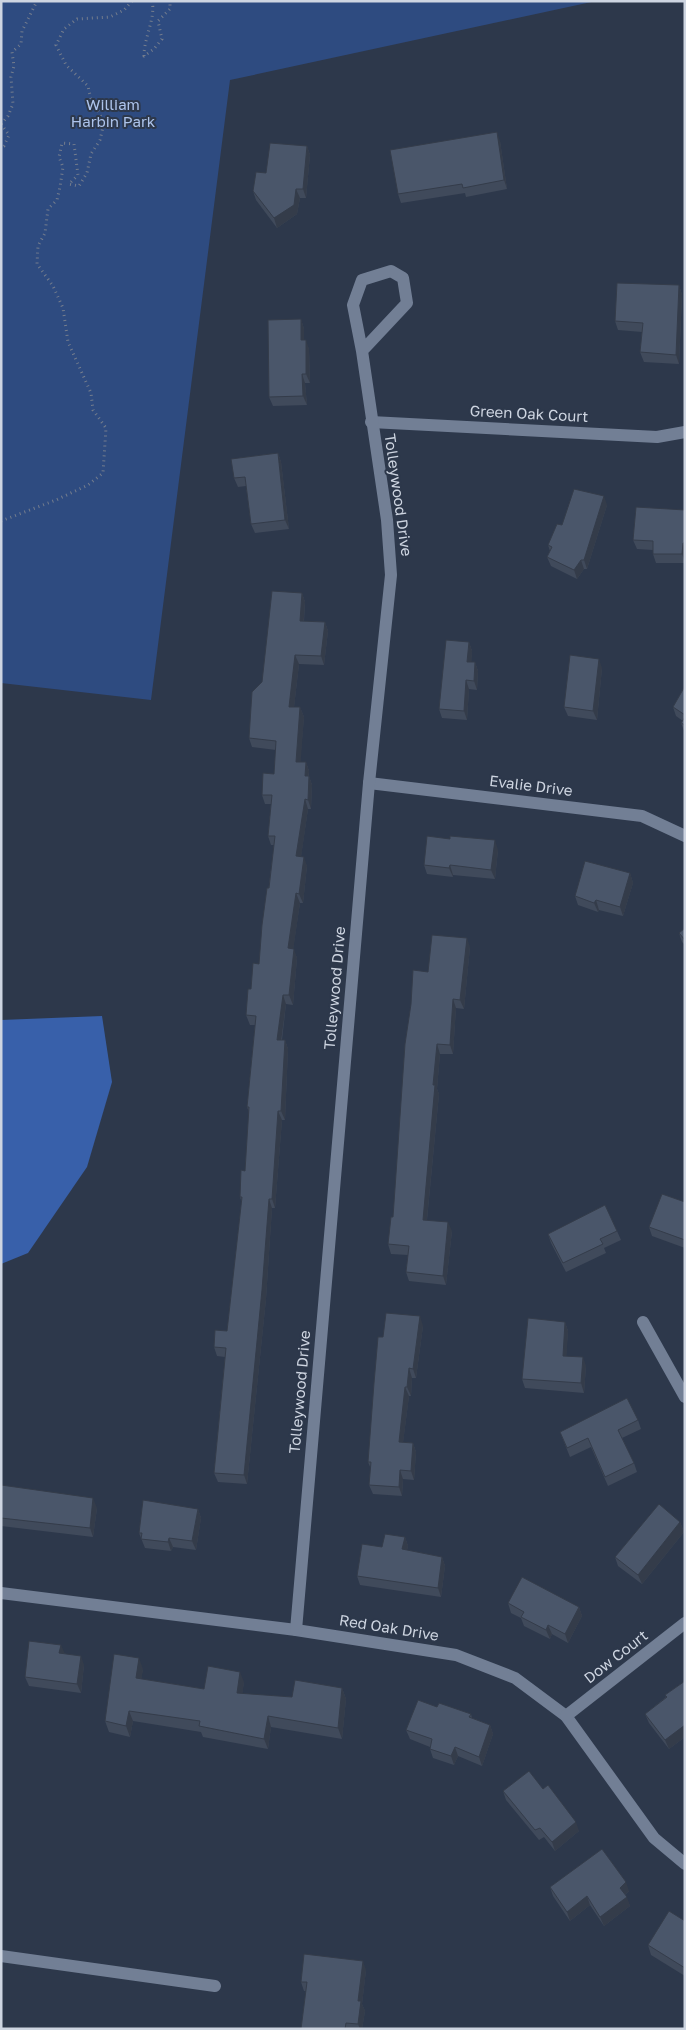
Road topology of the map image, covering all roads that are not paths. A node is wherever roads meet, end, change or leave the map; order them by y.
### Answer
1 (362, 351) junction
2 (371, 422) junction
3 (685, 432) edge
4 (369, 783) junction
5 (685, 836) edge
6 (643, 1322) dead end
7 (685, 1397) edge
8 (1, 1593) edge
9 (685, 1623) edge
10 (296, 1630) junction
11 (566, 1716) junction
12 (685, 1864) edge
13 (1, 1956) edge
14 (215, 1986) dead end

1 - 1 street, Tolleywood Drive
1 - 2 street, Tolleywood Drive
2 - 3 street, Green Oak Court
2 - 4 street, Tolleywood Drive
4 - 5 street, Evalie Drive
4 - 10 street, Tolleywood Drive
6 - 7 street
8 - 10 street, Red Oak Drive
9 - 11 street, Dow Court
10 - 11 street, Red Oak Drive
11 - 12 street, Red Oak Drive
13 - 14 street

